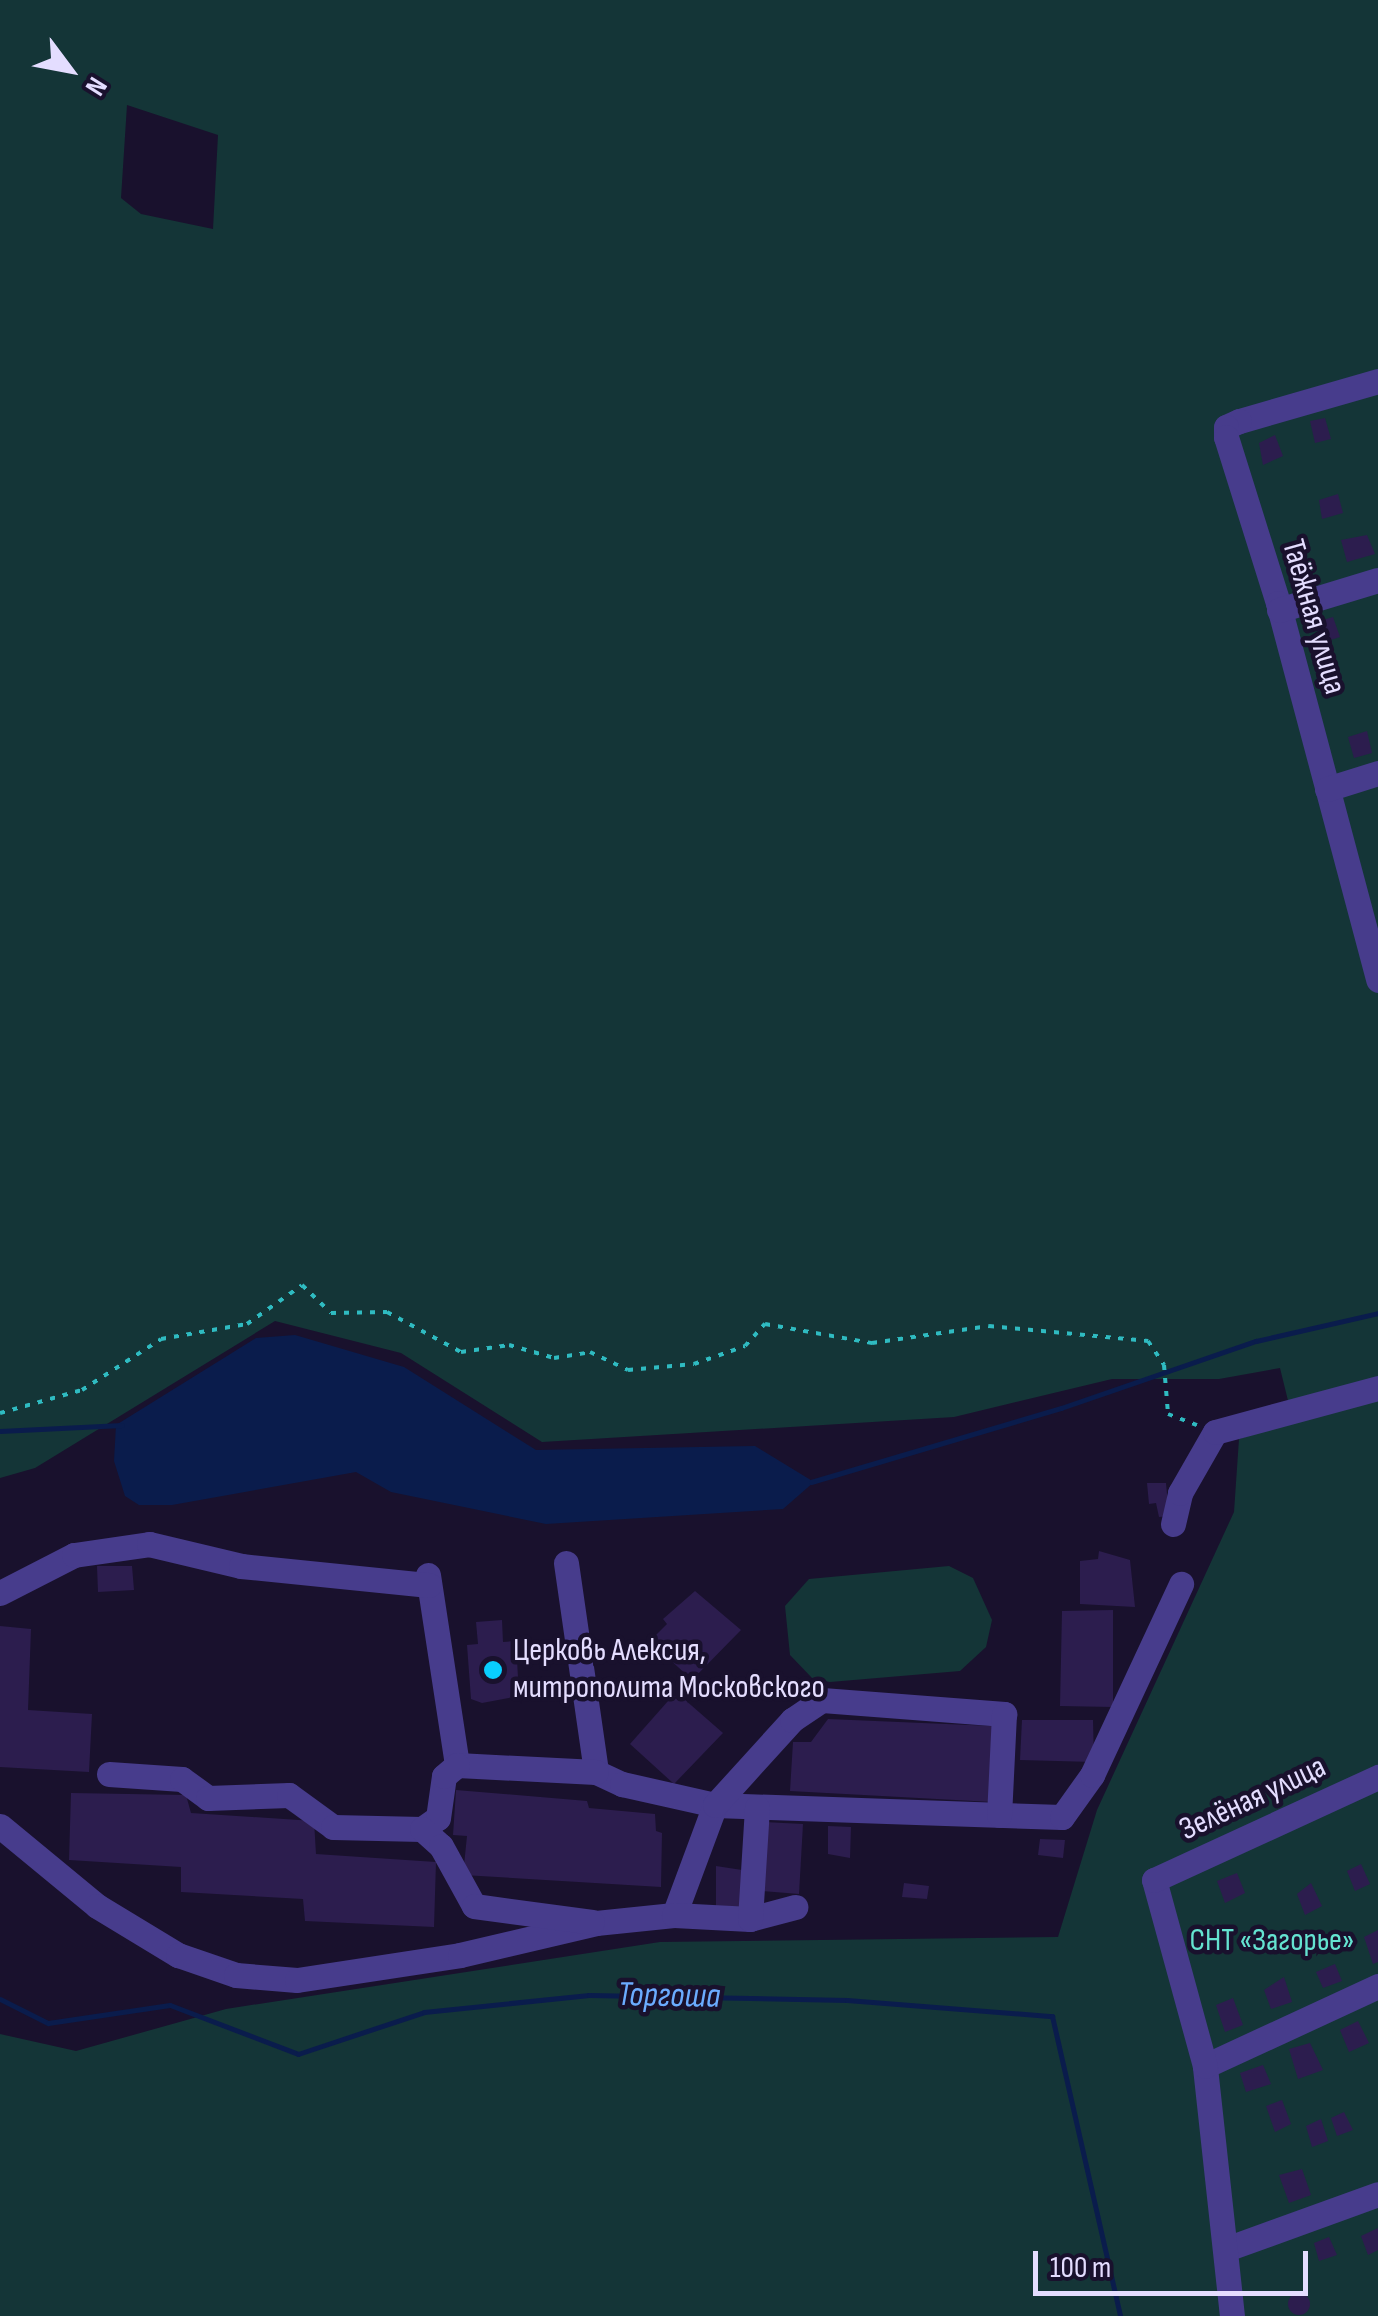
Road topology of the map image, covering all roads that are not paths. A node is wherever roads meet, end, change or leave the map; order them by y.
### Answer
1 (1378, 380) edge
2 (1378, 580) edge
3 (1280, 610) junction
4 (1378, 773) edge
5 (1327, 789) junction
6 (1377, 974) edge
7 (1378, 1388) edge
8 (1173, 1524) dead end
9 (566, 1563) dead end
10 (1181, 1584) dead end
11 (0, 1592) edge
12 (457, 1765) junction
13 (596, 1772) junction
14 (109, 1774) dead end
15 (1378, 1777) edge
16 (715, 1805) junction
17 (757, 1806) junction
18 (999, 1815) junction
19 (0, 1826) edge
20 (422, 1829) junction
21 (796, 1908) dead end
22 (674, 1915) junction
23 (750, 1920) junction
24 (596, 1923) junction
25 (1378, 1986) edge
26 (1205, 2066) junction
27 (1378, 2194) edge
28 (1229, 2248) junction
29 (1232, 2316) edge

1 - 3 street, Таёжная улица
2 - 3 street
3 - 5 street, Таёжная улица
4 - 5 street
5 - 6 street, Таёжная улица
7 - 8 street
9 - 13 street
10 - 18 street
11 - 12 street
12 - 13 street
12 - 20 street
13 - 16 street
14 - 20 street
15 - 26 street, Зелёная улица
16 - 17 street
16 - 18 street
16 - 22 street
17 - 18 street
17 - 23 street
19 - 24 street
20 - 24 street
21 - 23 street
22 - 23 street
22 - 24 street
25 - 26 street
26 - 28 street
27 - 28 street
28 - 29 street

